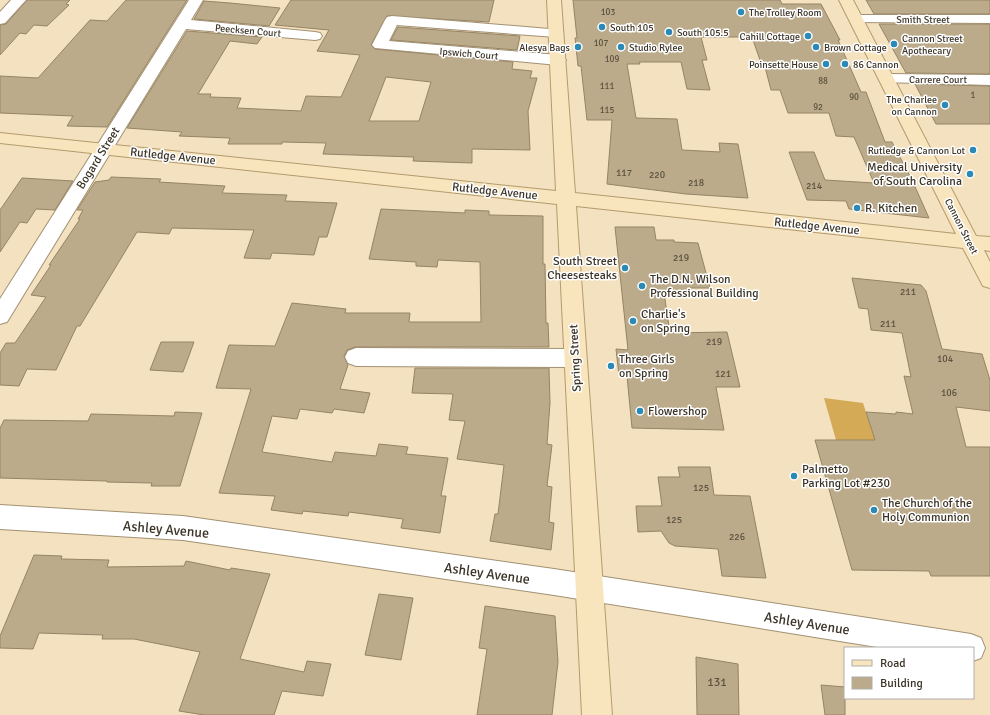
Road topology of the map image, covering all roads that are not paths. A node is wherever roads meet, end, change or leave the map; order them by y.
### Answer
1 (19, 0) edge
2 (196, 0) edge
3 (554, 0) edge
4 (846, 0) edge
5 (856, 19) junction
6 (990, 19) edge
7 (0, 20) edge
8 (181, 24) junction
9 (556, 33) junction
10 (315, 36) dead end
11 (558, 60) junction
12 (887, 79) junction
13 (990, 80) edge
14 (0, 138) edge
15 (103, 148) junction
16 (566, 199) junction
17 (970, 241) junction
18 (990, 244) edge
19 (990, 281) edge
20 (9, 285) edge
21 (0, 316) edge
22 (356, 357) dead end
23 (575, 358) junction
24 (0, 517) edge
25 (589, 589) junction
26 (966, 647) edge
27 (974, 648) edge
28 (990, 651) edge
29 (597, 715) edge

1 - 7 street
2 - 8 street, Bogard Street
3 - 9 main road, Spring Street
4 - 5 main road, Cannon Street
5 - 6 street, Smith Street
5 - 12 main road, Cannon Street
8 - 10 street, Peecksen Court
8 - 15 street, Bogard Street
9 - 11 main road, Spring Street
9 - 11 street, Ipswich Court
11 - 16 main road, Spring Street
12 - 13 street, Carrere Court
12 - 17 main road, Cannon Street
14 - 15 main road, Rutledge Avenue
15 - 16 main road, Rutledge Avenue
15 - 20 street, Bogard Street
16 - 17 main road, Rutledge Avenue
16 - 23 main road, Spring Street
17 - 18 main road, Rutledge Avenue
17 - 19 main road, Cannon Street
20 - 21 street, Bogard Street
22 - 23 street
23 - 25 main road, Spring Street
24 - 25 street, Ashley Avenue
25 - 26 street, Ashley Avenue
25 - 29 main road, Spring Street
27 - 28 street, Ashley Avenue

